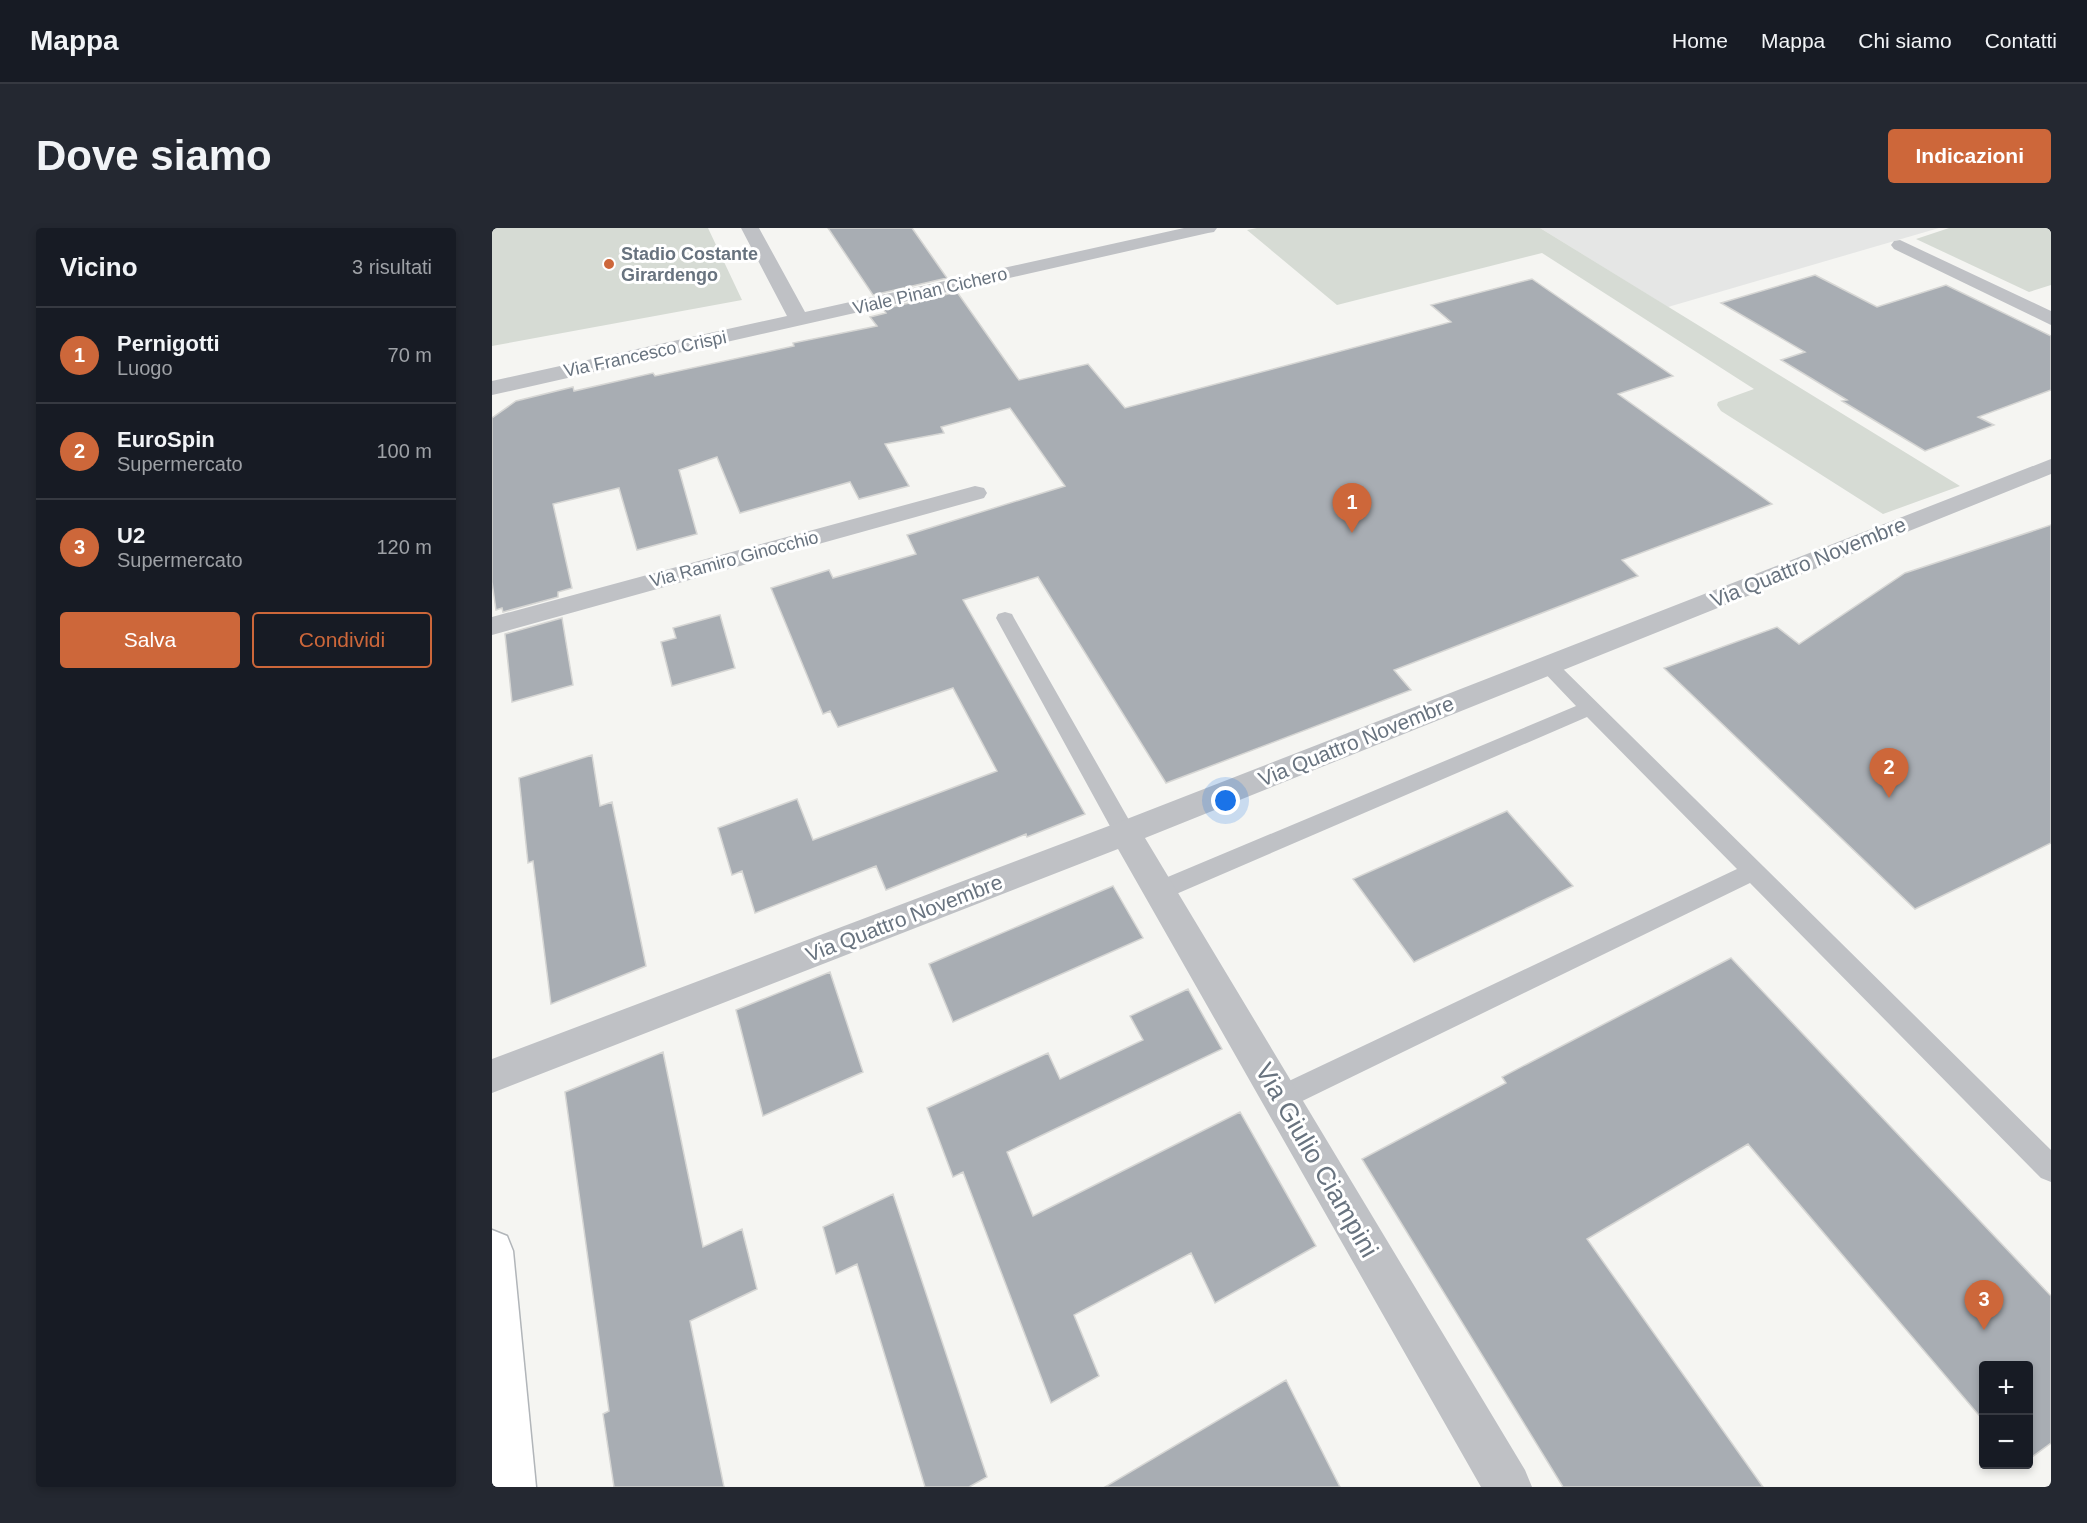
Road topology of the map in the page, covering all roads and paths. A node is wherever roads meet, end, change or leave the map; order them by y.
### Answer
1 (750, 228) edge
2 (1208, 228) edge
3 (1156, 233) edge
4 (1900, 245) dead end
5 (2051, 319) edge
6 (799, 320) junction
7 (492, 388) edge
8 (2051, 466) edge
9 (975, 493) dead end
10 (1005, 618) dead end
11 (492, 626) edge
12 (1547, 665) junction
13 (1590, 708) junction
14 (1125, 832) junction
15 (1754, 871) junction
16 (1159, 891) junction
17 (492, 1076) edge
18 (1281, 1098) junction
19 (2051, 1168) edge
20 (492, 1251) edge
21 (512, 1487) edge
22 (1508, 1487) edge

1 - 6 street
2 - 3 street, Viale Pinan Cichero
3 - 6 street, Viale Pinan Cichero
4 - 5 street
6 - 7 street, Via Francesco Crispi
8 - 12 street, Via Quattro Novembre
9 - 11 street, Via Ramiro Ginocchio
10 - 14 lane
12 - 13 lane
12 - 14 street, Via Quattro Novembre
13 - 15 lane
13 - 16 lane
14 - 16 street, Via Giulio Ciampini
14 - 17 street, Via Quattro Novembre
15 - 18 lane
15 - 19 lane
16 - 18 street, Via Giulio Ciampini
18 - 22 street, Via Giulio Ciampini
20 - 21 street

